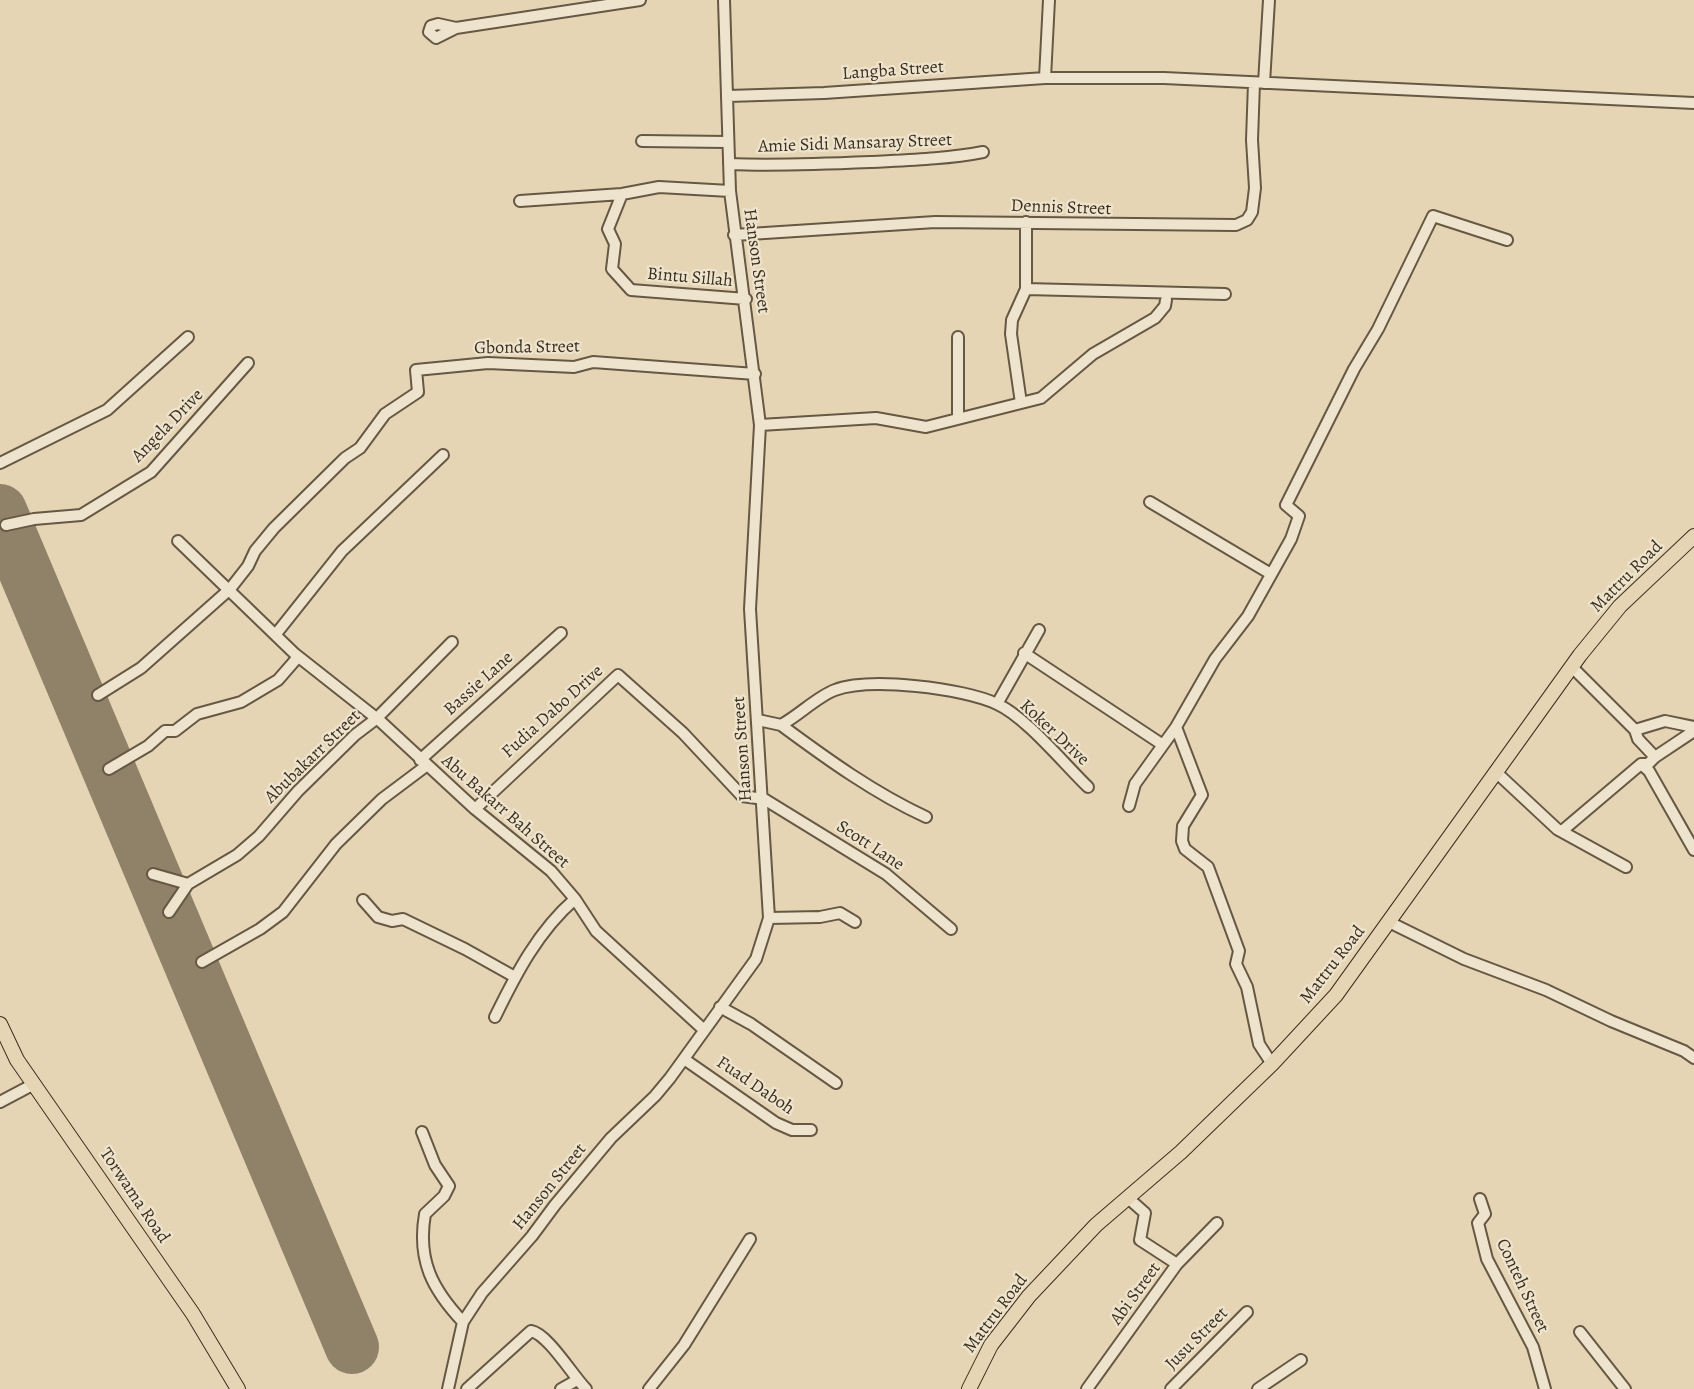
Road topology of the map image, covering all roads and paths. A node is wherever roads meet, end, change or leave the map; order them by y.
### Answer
1 (640, 0) edge
2 (724, 0) edge
3 (1048, 0) edge
4 (1269, 0) edge
5 (456, 28) dead end
6 (1045, 78) junction
7 (1259, 83) junction
8 (728, 96) junction
9 (1694, 103) edge
10 (642, 141) dead end
11 (727, 142) junction
12 (982, 152) dead end
13 (729, 164) junction
14 (730, 191) junction
15 (622, 194) junction
16 (520, 201) dead end
17 (1026, 222) junction
18 (734, 235) junction
19 (1507, 240) dead end
20 (1026, 289) junction
21 (1225, 294) dead end
22 (746, 299) junction
23 (1166, 300) dead end
24 (958, 336) dead end
25 (188, 337) dead end
26 (248, 363) dead end
27 (755, 374) junction
28 (1022, 403) junction
29 (958, 419) junction
30 (760, 425) junction
31 (443, 455) dead end
32 (0, 463) edge
33 (1150, 502) dead end
34 (6, 525) dead end
35 (1694, 536) edge
36 (178, 541) dead end
37 (1271, 574) junction
38 (230, 589) junction
39 (1039, 630) dead end
40 (561, 633) dead end
41 (276, 634) junction
42 (452, 642) dead end
43 (1024, 653) junction
44 (298, 657) junction
45 (1572, 667) junction
46 (98, 695) dead end
47 (998, 704) junction
48 (376, 719) junction
49 (758, 720) junction
50 (781, 725) junction
51 (1176, 727) junction
52 (1694, 729) edge
53 (1635, 730) junction
54 (1164, 745) junction
55 (1655, 757) junction
56 (423, 763) junction
57 (1641, 764) junction
58 (109, 769) dead end
59 (1497, 773) junction
60 (1088, 787) dead end
61 (764, 799) junction
62 (1129, 806) dead end
63 (475, 809) junction
64 (926, 817) dead end
65 (1562, 831) junction
66 (1694, 850) edge
67 (1626, 867) dead end
68 (153, 874) dead end
69 (188, 884) junction
70 (575, 899) junction
71 (363, 900) dead end
72 (169, 912) dead end
73 (769, 918) junction
74 (855, 922) dead end
75 (1389, 922) junction
76 (951, 929) dead end
77 (202, 962) dead end
78 (515, 977) junction
79 (720, 1007) junction
80 (495, 1017) dead end
81 (0, 1024) edge
82 (703, 1029) junction
83 (1694, 1058) edge
84 (684, 1059) junction
85 (1272, 1064) junction
86 (836, 1083) dead end
87 (34, 1084) junction
88 (0, 1102) edge
89 (811, 1130) dead end
90 (422, 1132) dead end
91 (1128, 1198) junction
92 (1480, 1199) dead end
93 (1217, 1223) dead end
94 (750, 1239) dead end
95 (1177, 1264) junction
96 (1247, 1312) dead end
97 (463, 1322) junction
98 (1580, 1332) dead end
99 (1301, 1360) dead end
100 (577, 1380) junction
101 (238, 1389) edge
102 (448, 1389) edge
103 (466, 1389) edge
104 (561, 1389) edge
105 (586, 1389) edge
106 (650, 1389) edge
107 (969, 1389) edge
108 (1087, 1389) edge
109 (1171, 1389) edge
110 (1258, 1389) edge
111 (1545, 1389) edge
112 (1625, 1389) edge

1 - 5 street
2 - 8 street, Hanson Street
3 - 6 street
4 - 7 street
6 - 7 street, Langba Street
6 - 8 street, Langba Street
7 - 9 street, Langba Street
7 - 17 street, Dennis Street
8 - 11 street, Hanson Street
10 - 11 street
11 - 13 street, Hanson Street
12 - 13 street, Amie Sidi Mansaray Street
13 - 14 street, Hanson Street
14 - 15 street
14 - 18 street, Hanson Street
15 - 16 street
15 - 22 street, Bintu Sillah
17 - 18 street, Dennis Street
17 - 20 street
18 - 22 street, Hanson Street
19 - 37 street
20 - 21 street
20 - 28 street
22 - 27 street, Hanson Street
23 - 28 street
24 - 29 street
25 - 32 street
26 - 34 street, Angela Drive
27 - 30 street, Hanson Street
27 - 38 street, Gbonda Street
28 - 29 street
29 - 30 street
30 - 49 street, Hanson Street
31 - 41 street
33 - 37 street
35 - 45 main road, Mattru Road
36 - 38 street, Abu Bakarr Bah Street
37 - 51 street
38 - 41 street, Abu Bakarr Bah Street
38 - 46 street
39 - 43 street
40 - 56 street, Bassie Lane
41 - 44 street, Abu Bakarr Bah Street
42 - 48 street, Abubakarr Street
43 - 47 street
43 - 54 street
44 - 48 street, Abu Bakarr Bah Street
44 - 58 street
45 - 53 street
45 - 59 main road, Mattru Road
47 - 50 street, Koker Drive
47 - 60 street, Koker Drive
48 - 56 street, Abu Bakarr Bah Street
48 - 69 street, Abubakarr Street
49 - 50 street
49 - 61 street, Hanson Street
50 - 64 street
51 - 54 street
51 - 85 street
52 - 53 street
52 - 55 street
53 - 55 street
54 - 62 street
55 - 57 street
56 - 63 street, Abu Bakarr Bah Street
56 - 77 street, Bassie Lane
57 - 65 street
57 - 66 street
59 - 65 street
59 - 75 main road, Mattru Road
61 - 63 street, Fudia Dabo Drive
61 - 73 street, Hanson Street
61 - 76 street, Scott Lane
63 - 70 street, Abu Bakarr Bah Street
65 - 67 street
68 - 69 street
69 - 72 street
70 - 78 street
70 - 82 street, Abu Bakarr Bah Street
71 - 78 street
73 - 74 street
73 - 79 street, Hanson Street
75 - 83 street
75 - 85 main road, Mattru Road
78 - 80 street
79 - 82 street, Hanson Street
79 - 86 street
81 - 87 main road, Torwama Road
82 - 84 street, Hanson Street
84 - 89 street, Fuad Daboh
84 - 97 street, Hanson Street
85 - 91 main road, Mattru Road
87 - 88 street
87 - 101 main road, Torwama Road
90 - 97 street
91 - 95 street
91 - 107 main road, Mattru Road
92 - 111 street, Conteh Street
93 - 95 street, Abi Street
94 - 106 street
95 - 108 street, Abi Street
96 - 109 street, Jusu Street
97 - 102 street, Hanson Street
98 - 112 street
99 - 110 street
100 - 103 street
100 - 104 street
100 - 105 street

